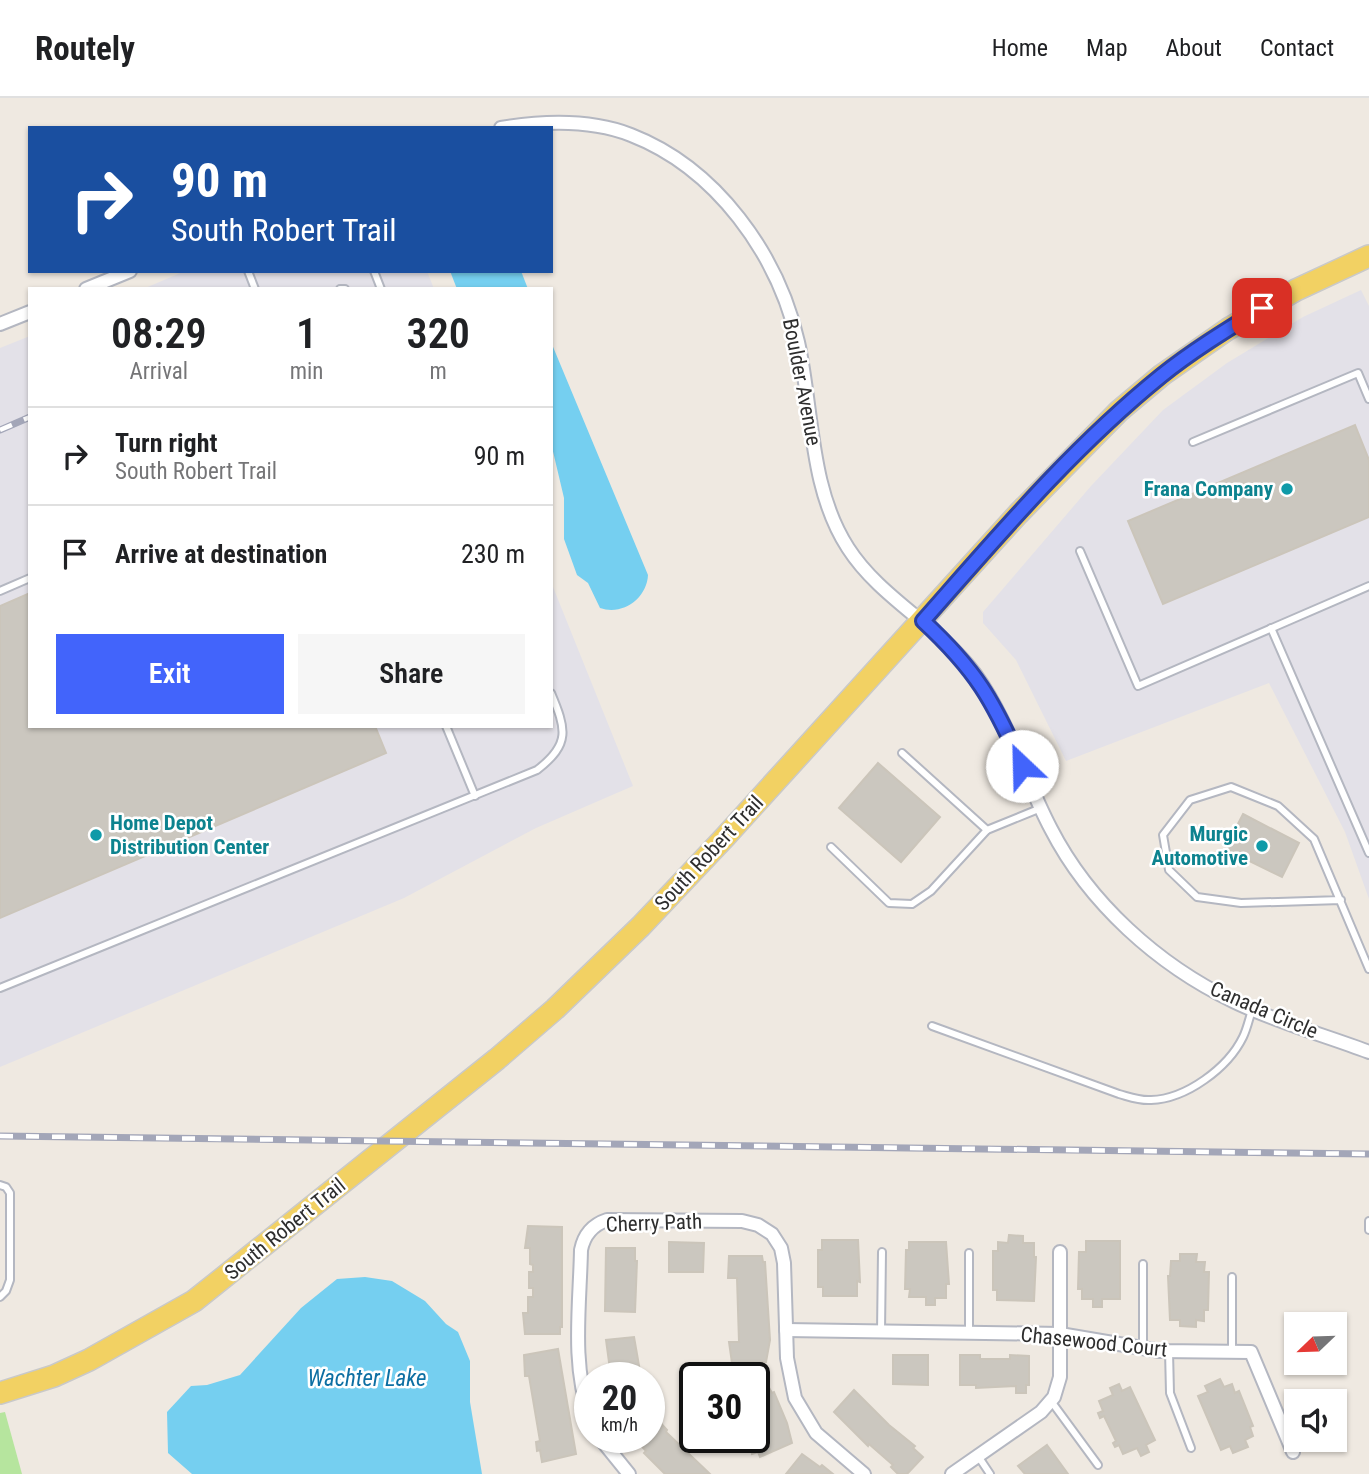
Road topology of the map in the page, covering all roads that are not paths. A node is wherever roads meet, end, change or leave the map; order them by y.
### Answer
1 (525, 126) edge
2 (1369, 256) edge
3 (125, 273) edge
4 (91, 287) edge
5 (28, 313) edge
6 (0, 324) edge
7 (1369, 399) edge
8 (1193, 442) dead end
9 (1080, 551) dead end
10 (28, 579) edge
11 (1369, 586) edge
12 (0, 591) edge
13 (923, 621) junction
14 (1270, 628) junction
15 (553, 699) edge
16 (447, 728) edge
17 (902, 752) dead end
18 (475, 796) junction
19 (1041, 808) junction
20 (987, 830) junction
21 (831, 847) dead end
22 (1369, 853) edge
23 (1341, 900) junction
24 (1369, 969) edge
25 (0, 988) edge
26 (1252, 1009) junction
27 (932, 1026) dead end
28 (1369, 1052) edge
29 (0, 1185) edge
30 (1369, 1221) edge
31 (1369, 1230) edge
32 (882, 1251) dead end
33 (1060, 1252) dead end
34 (969, 1253) dead end
35 (1143, 1264) dead end
36 (1232, 1278) dead end
37 (0, 1297) edge
38 (786, 1330) junction
39 (881, 1332) junction
40 (969, 1333) junction
41 (1060, 1334) junction
42 (1143, 1348) junction
43 (1169, 1351) junction
44 (1232, 1351) junction
45 (580, 1362) edge
46 (0, 1393) edge
47 (1051, 1401) junction
48 (1284, 1431) edge
49 (1191, 1448) dead end
50 (609, 1453) edge
51 (978, 1456) junction
52 (1098, 1465) dead end
53 (629, 1474) edge
54 (864, 1474) edge
55 (952, 1474) edge
56 (990, 1474) edge

1 - 13 street, Boulder Avenue
2 - 13 main road, South Robert Trail
3 - 4 street
5 - 6 street
7 - 8 lane
9 - 14 lane
10 - 12 lane
11 - 14 lane
13 - 19 street, Canada Circle
13 - 46 main road, South Robert Trail
14 - 22 lane
15 - 18 lane
16 - 18 lane
17 - 20 lane
18 - 25 lane
19 - 20 lane
19 - 26 street, Canada Circle
20 - 21 lane
23 - 23 lane
23 - 24 lane
26 - 27 lane
26 - 28 street, Canada Circle
29 - 37 lane
30 - 31 lane
32 - 39 lane
33 - 41 street
34 - 40 lane
35 - 42 lane
36 - 44 lane
38 - 39 street, Chasewood Court
38 - 45 street, Cherry Path
38 - 54 street
39 - 40 street, Chasewood Court
40 - 41 street, Chasewood Court
41 - 42 street, Chasewood Court
41 - 47 street
42 - 43 street, Chasewood Court
43 - 44 street, Chasewood Court
43 - 49 lane
44 - 48 street
47 - 51 street
47 - 52 lane
50 - 53 street
51 - 55 street
51 - 56 lane

